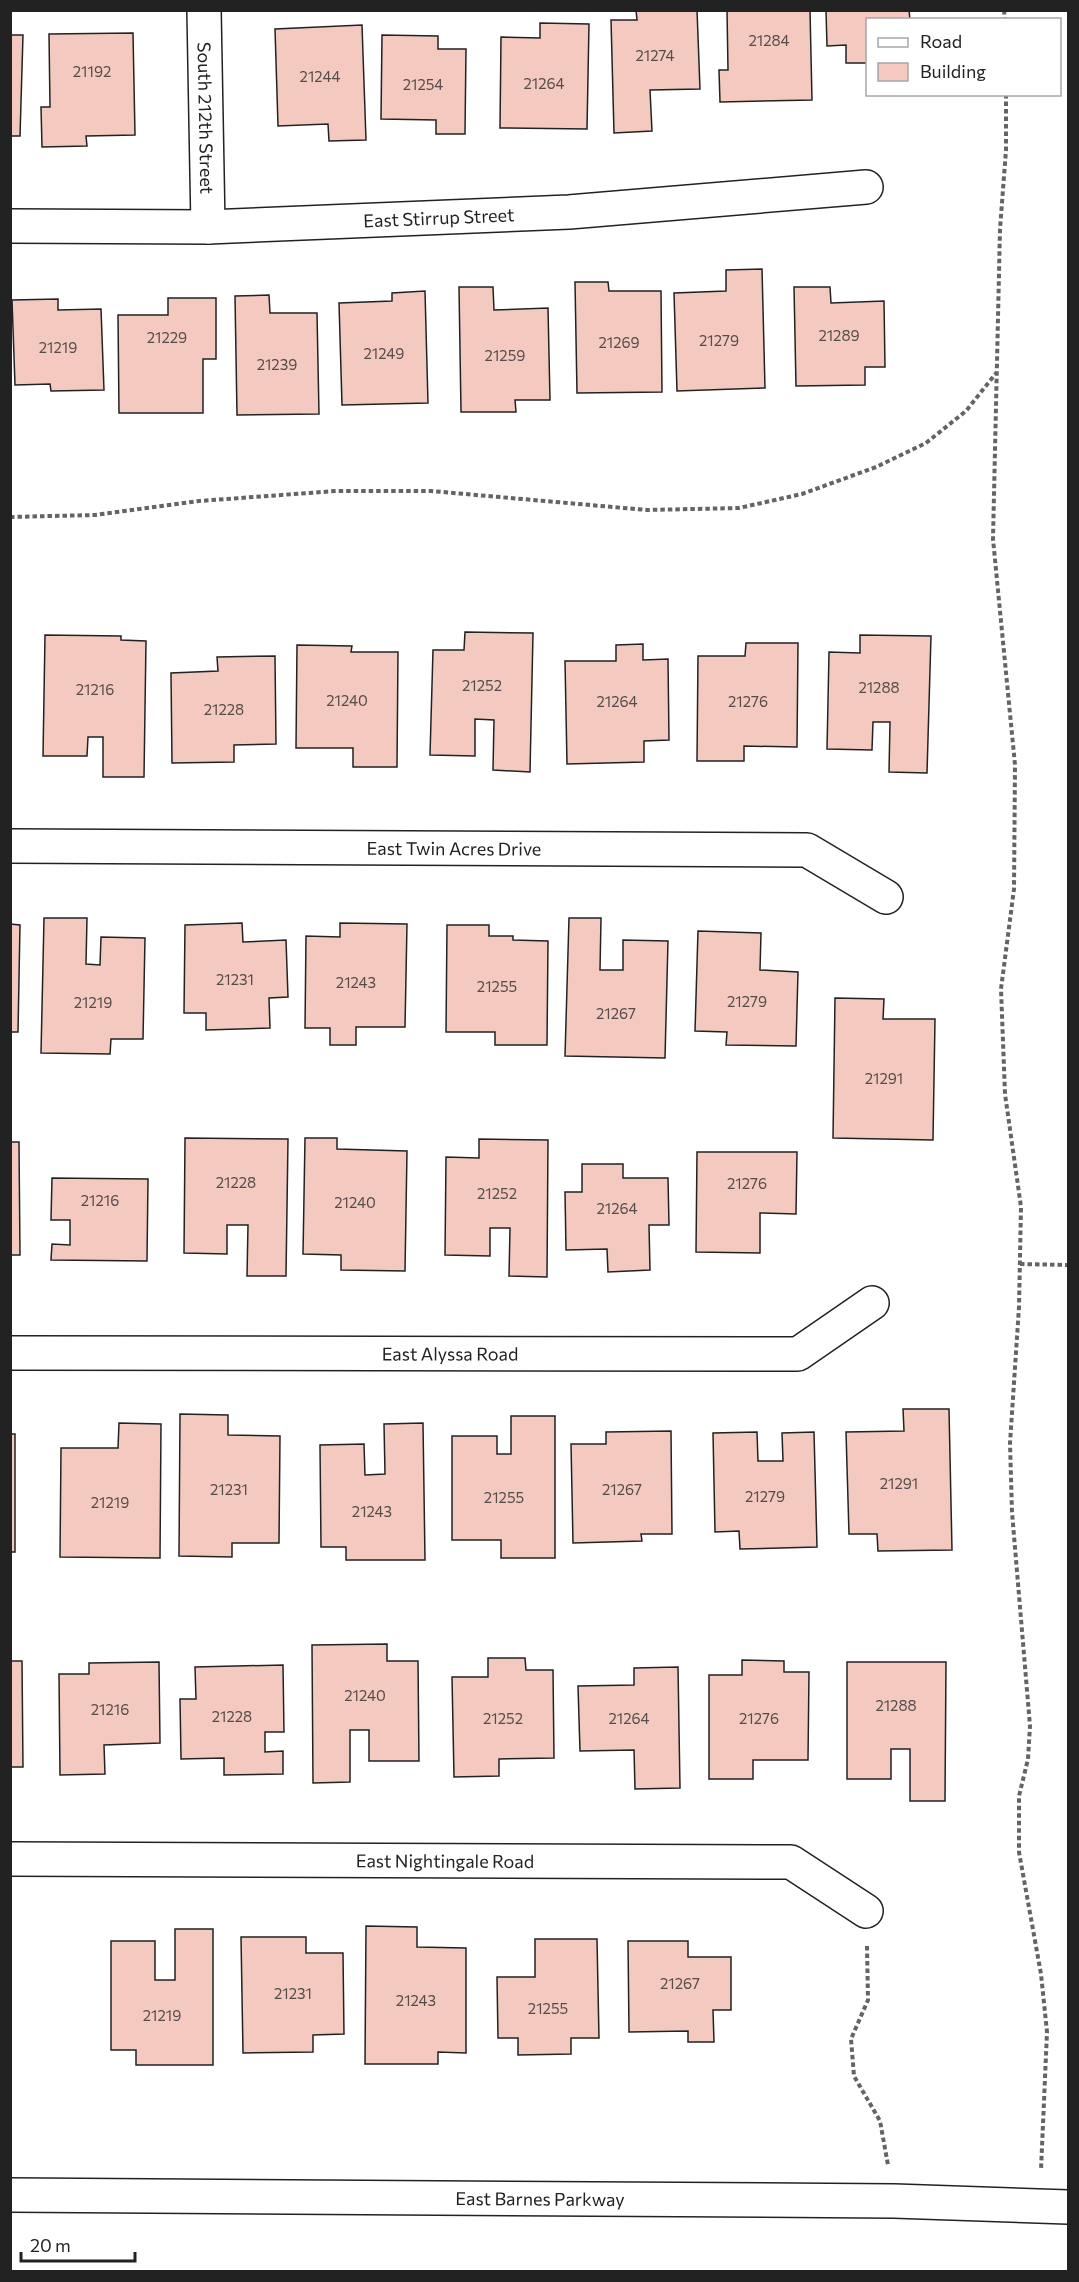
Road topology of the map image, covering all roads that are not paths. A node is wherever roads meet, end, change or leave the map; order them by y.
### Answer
1 (204, 10) edge
2 (866, 187) dead end
3 (10, 226) edge
4 (208, 226) junction
5 (10, 846) edge
6 (886, 897) dead end
7 (872, 1303) dead end
8 (10, 1353) edge
9 (10, 1859) edge
10 (866, 1911) road end
11 (10, 2195) edge
12 (1053, 2206) edge

1 - 4 street, South 212th Street
2 - 4 street, East Stirrup Street
3 - 4 street, East Stirrup Street
5 - 6 street, East Twin Acres Drive
7 - 8 street, East Alyssa Road
9 - 10 street, East Nightingale Road
11 - 12 street, East Barnes Parkway

